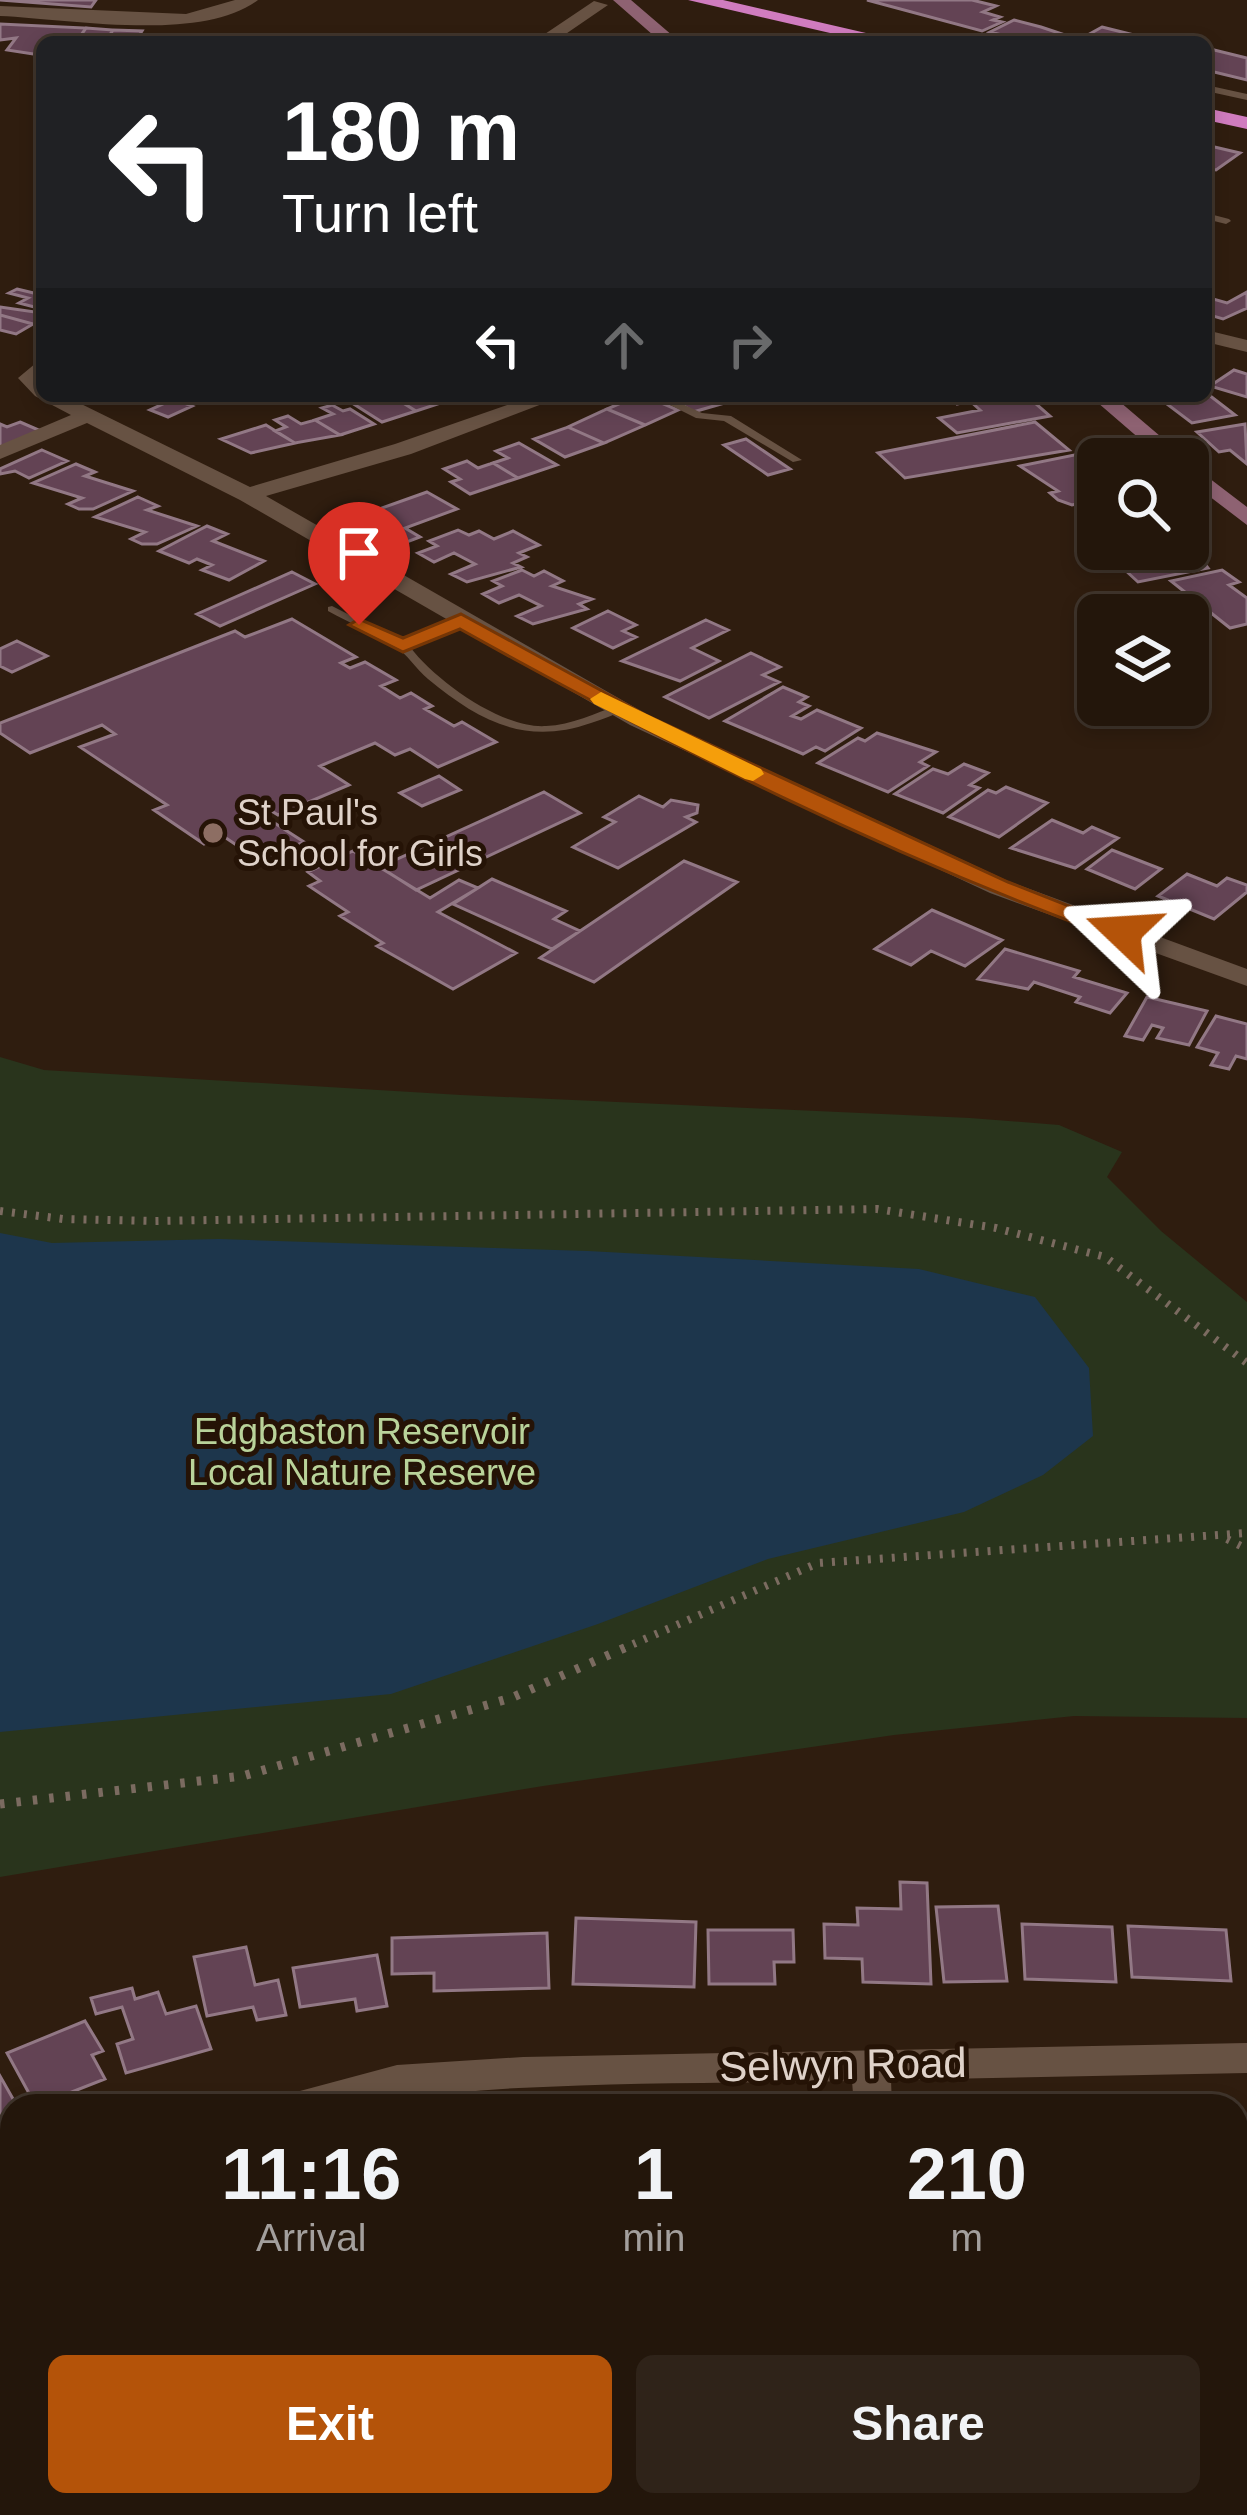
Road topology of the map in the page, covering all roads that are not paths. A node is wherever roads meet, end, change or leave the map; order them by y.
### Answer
1 (250, 0) edge
2 (621, 0) edge
3 (698, 0) edge
4 (735, 0) edge
5 (599, 5) dead end
6 (0, 11) edge
7 (797, 19) junction
8 (551, 36) edge
9 (664, 36) edge
10 (870, 36) edge
11 (1212, 89) edge
12 (1247, 97) edge
13 (1212, 115) edge
14 (1247, 123) edge
15 (1212, 218) edge
16 (1226, 221) dead end
17 (1212, 337) edge
18 (1247, 346) edge
19 (62, 402) edge
20 (537, 402) edge
21 (670, 402) edge
22 (1107, 402) edge
23 (89, 416) junction
24 (1151, 438) edge
25 (0, 453) edge
26 (797, 460) dead end
27 (1209, 486) edge
28 (248, 495) junction
29 (1247, 518) edge
30 (332, 609) dead end
31 (461, 620) junction
32 (403, 646) junction
33 (619, 709) junction
34 (1247, 978) edge
35 (1247, 2058) edge
36 (870, 2062) junction
37 (344, 2094) edge
38 (872, 2094) edge

1 - 6 street
2 - 9 main road
3 - 7 highway
4 - 7 highway
5 - 8 street
7 - 10 highway
11 - 12 lane
13 - 14 highway
15 - 16 lane
17 - 18 street
19 - 23 street
20 - 28 street
21 - 26 lane
22 - 24 main road
23 - 25 street
23 - 28 street
27 - 29 main road
28 - 31 street
30 - 32 lane
31 - 32 lane
31 - 33 street
32 - 33 lane
33 - 34 street
35 - 36 street, Selwyn Road
36 - 37 street, Selwyn Road
36 - 38 street

